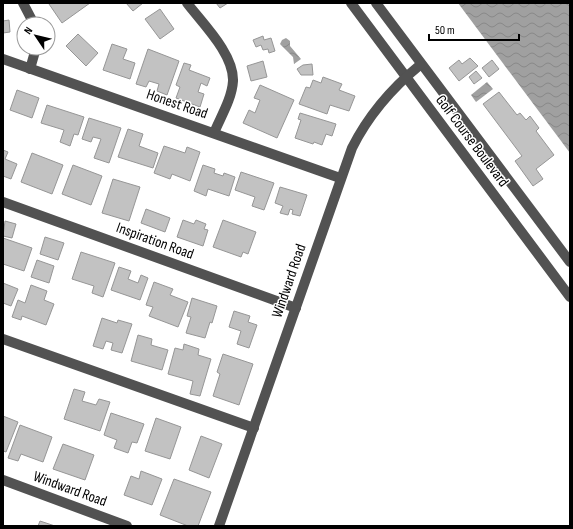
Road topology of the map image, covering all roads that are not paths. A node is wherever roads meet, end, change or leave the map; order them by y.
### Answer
1 (23, 3) edge
2 (187, 3) edge
3 (351, 3) edge
4 (376, 3) edge
5 (30, 16) edge
6 (34, 56) edge
7 (3, 59) edge
8 (420, 65) junction
9 (30, 69) junction
10 (405, 77) junction
11 (214, 133) junction
12 (340, 178) junction
13 (3, 202) edge
14 (570, 262) edge
15 (570, 297) edge
16 (296, 308) junction
17 (3, 339) edge
18 (254, 428) junction
19 (3, 480) edge
20 (128, 526) edge
21 (219, 526) edge

1 - 5 street
2 - 11 street
3 - 10 street, Golf Course Boulevard
4 - 8 street, Golf Course Boulevard
6 - 9 street
7 - 9 street, Honest Road
8 - 10 street, Windward Road
8 - 14 street, Golf Course Boulevard
9 - 11 street, Honest Road
10 - 12 street, Windward Road
10 - 15 street, Golf Course Boulevard
11 - 12 street, Honest Road
12 - 16 street, Windward Road
13 - 16 street, Inspiration Road
16 - 18 street, Windward Road
17 - 18 street
18 - 21 street, Windward Road
19 - 20 street, Windward Road

